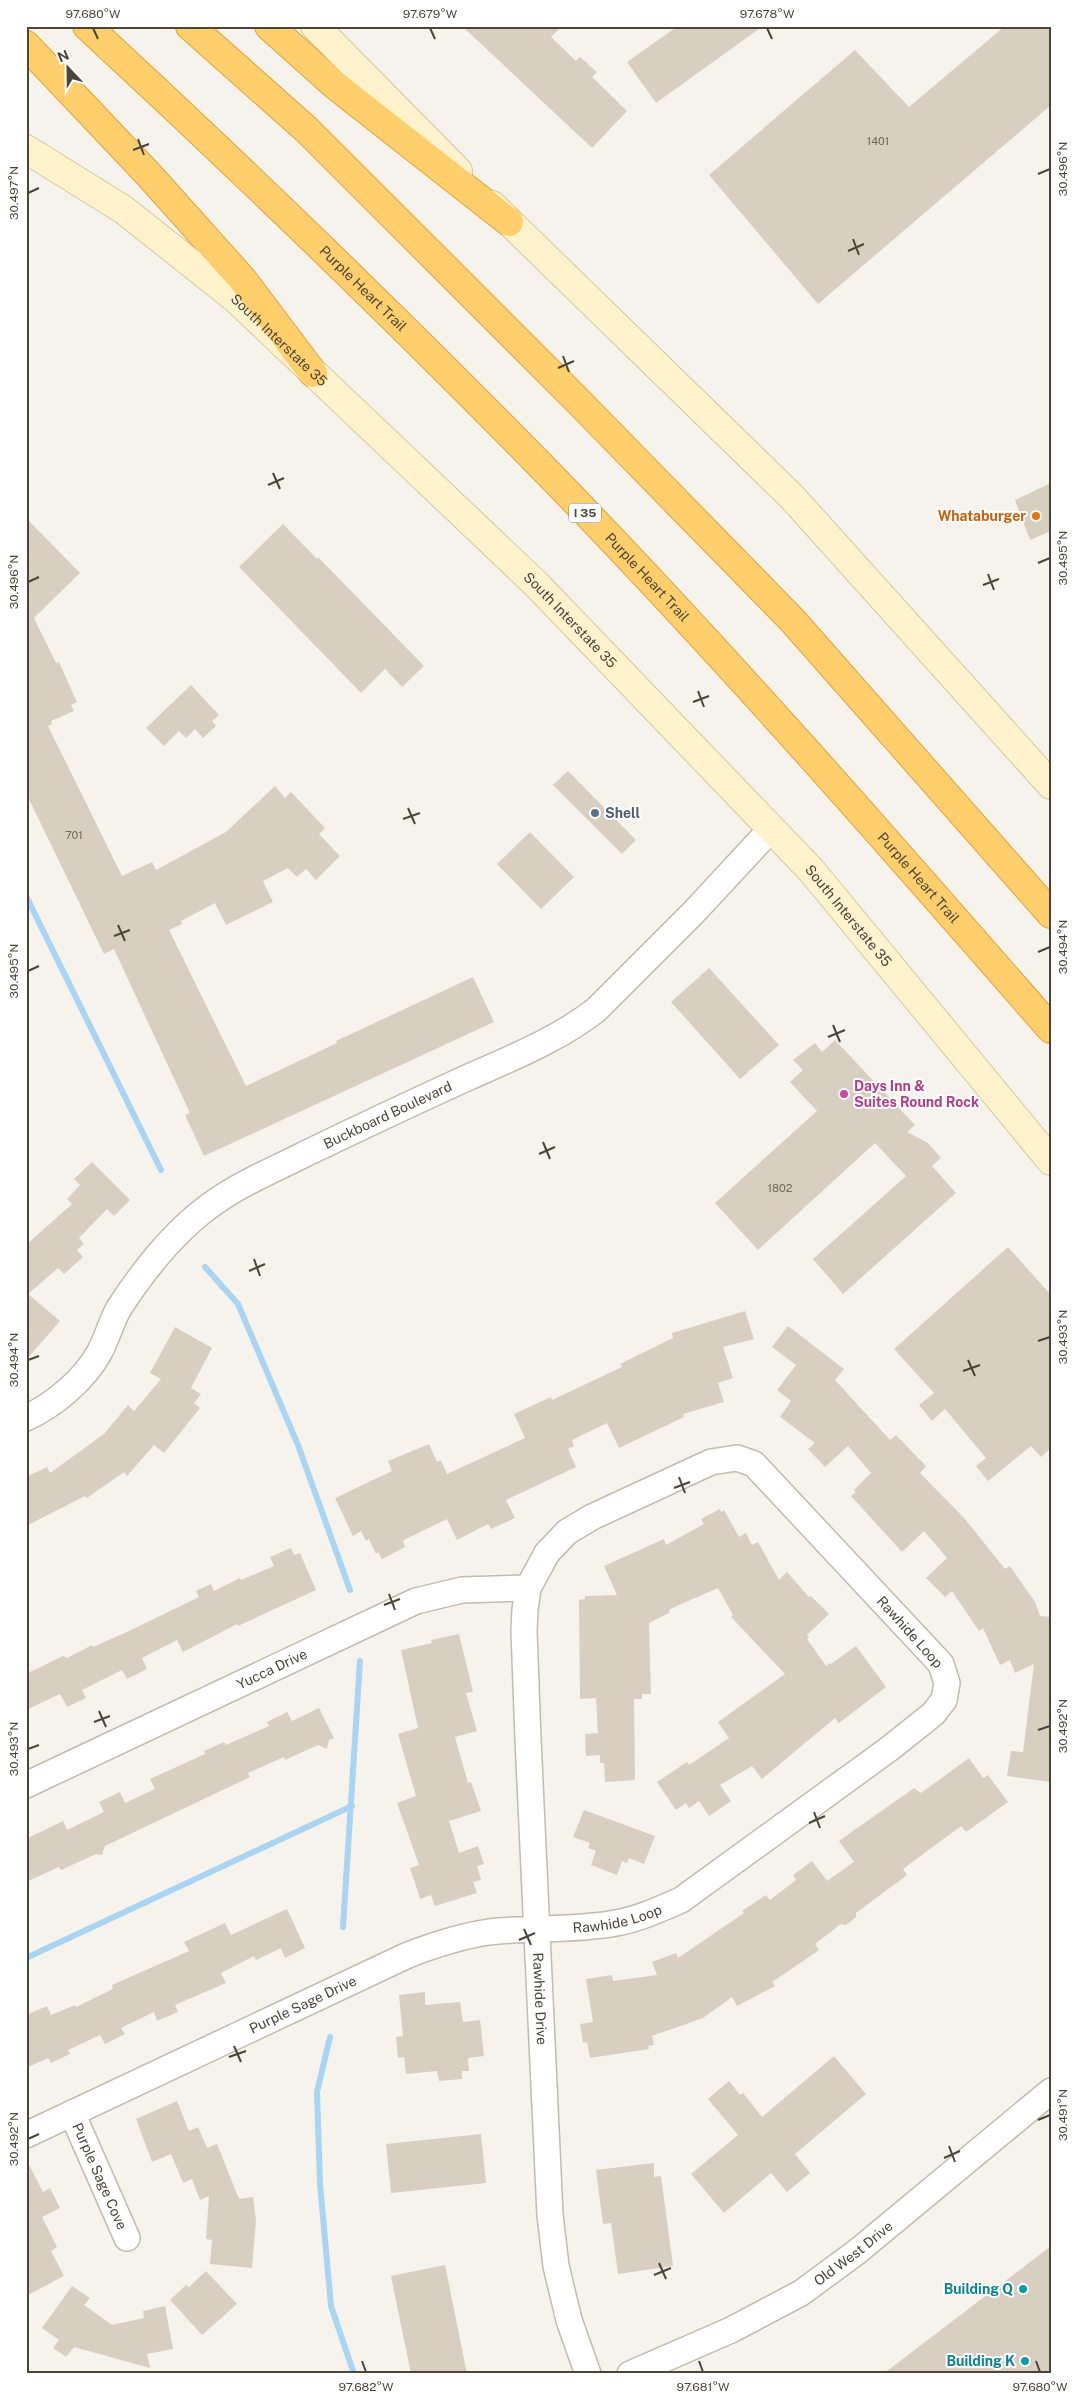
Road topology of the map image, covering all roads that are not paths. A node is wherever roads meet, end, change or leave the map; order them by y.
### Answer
1 (87, 26) edge
2 (190, 26) edge
3 (269, 26) edge
4 (315, 26) edge
5 (26, 45) edge
6 (26, 148) edge
7 (509, 222) junction
8 (313, 373) junction
9 (1051, 785) edge
10 (771, 829) junction
11 (1051, 914) edge
12 (1051, 1029) edge
13 (1051, 1161) edge
14 (26, 1418) edge
15 (528, 1588) junction
16 (26, 1785) edge
17 (535, 1929) junction
18 (1051, 2091) edge
19 (72, 2113) junction
20 (26, 2135) edge
21 (127, 2238) dead end
22 (588, 2374) edge
23 (630, 2374) edge

1 - 12 highway, Purple Heart Trail / I 35
2 - 11 highway
3 - 7 highway
4 - 7 main road
5 - 8 highway
6 - 8 main road, South Interstate 35
7 - 9 main road
8 - 10 main road, South Interstate 35
10 - 13 main road, South Interstate 35
10 - 14 street, Buckboard Boulevard
15 - 16 street, Yucca Drive
15 - 17 street, Rawhide Drive
15 - 17 street, Rawhide Loop
17 - 19 street, Purple Sage Drive
17 - 22 street, Rawhide Drive
18 - 23 street, Old West Drive
19 - 20 street, Purple Sage Drive
19 - 21 street, Purple Sage Cove

